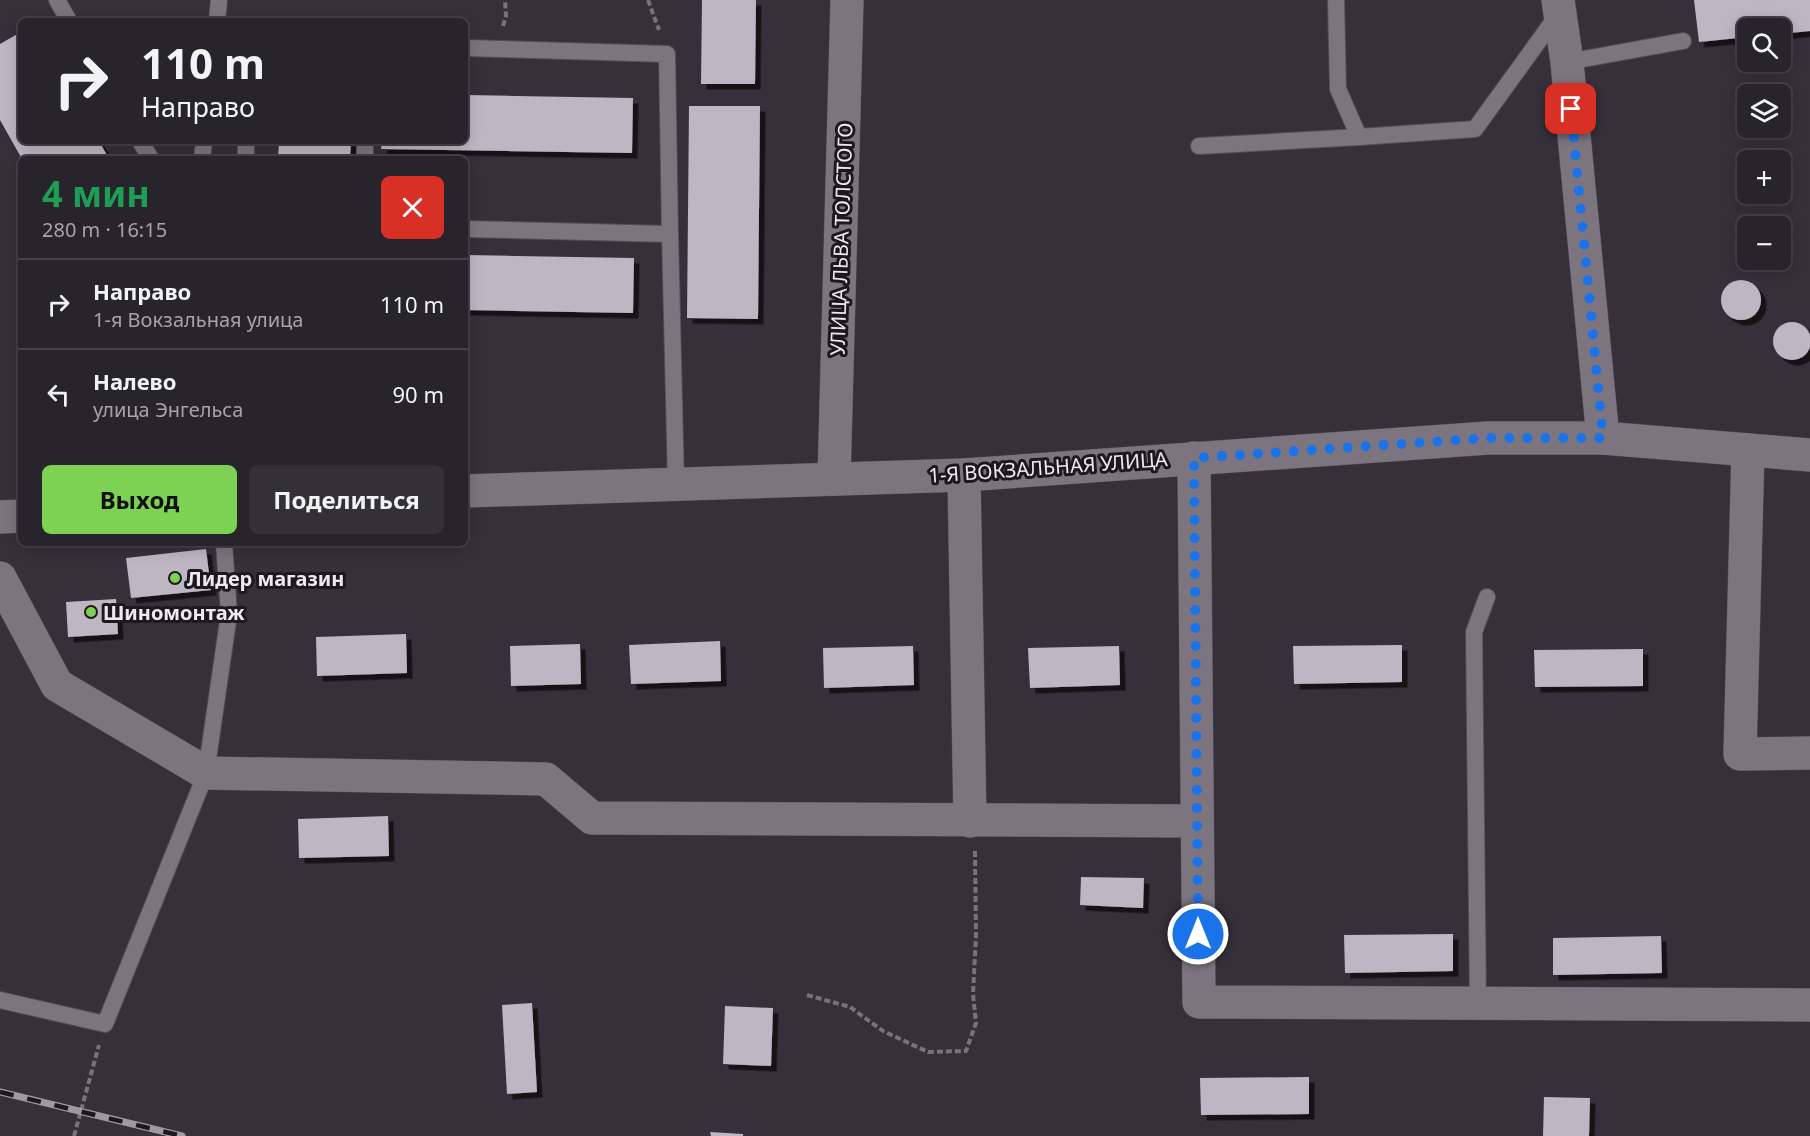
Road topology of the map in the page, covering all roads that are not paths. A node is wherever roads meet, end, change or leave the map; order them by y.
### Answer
1 (57, 0) edge
2 (219, 0) edge
3 (847, 0) edge
4 (1336, 0) edge
5 (1559, 6) edge
6 (67, 18) edge
7 (216, 18) edge
8 (1683, 41) dead end
9 (468, 48) edge
10 (1567, 62) junction
11 (1359, 136) junction
12 (1199, 146) dead end
13 (468, 229) edge
14 (670, 234) junction
15 (1603, 438) junction
16 (1748, 450) junction
17 (1810, 455) edge
18 (1194, 458) junction
19 (964, 474) junction
20 (834, 479) junction
21 (676, 484) junction
22 (468, 491) edge
23 (18, 516) edge
24 (0, 517) edge
25 (224, 546) edge
26 (0, 578) edge
27 (1487, 597) dead end
28 (1810, 753) edge
29 (206, 773) junction
30 (970, 821) junction
31 (1197, 821) junction
32 (0, 1000) edge
33 (1479, 1003) junction
34 (1810, 1005) edge

1 - 6 lane
2 - 7 lane
3 - 20 street, УЛИЦА ЛЬВА ТОЛСТОГО
4 - 11 lane
5 - 10 street
5 - 11 lane
8 - 10 lane
9 - 14 lane
10 - 15 street
11 - 12 lane
13 - 14 lane
14 - 21 lane
15 - 16 street, 1-Я ВОКЗАЛЬНАЯ УЛИЦА
15 - 18 street, 1-Я ВОКЗАЛЬНАЯ УЛИЦА
16 - 17 street, 1-Я ВОКЗАЛЬНАЯ УЛИЦА
16 - 28 street
18 - 19 street, 1-Я ВОКЗАЛЬНАЯ УЛИЦА
18 - 31 street
19 - 20 street, 1-Я ВОКЗАЛЬНАЯ УЛИЦА
19 - 30 street
20 - 21 street, 1-Я ВОКЗАЛЬНАЯ УЛИЦА
21 - 22 street, 1-Я ВОКЗАЛЬНАЯ УЛИЦА
23 - 24 street
25 - 29 lane
26 - 29 street
27 - 33 lane
29 - 30 street
29 - 32 lane
30 - 31 street
31 - 33 street
33 - 34 street

